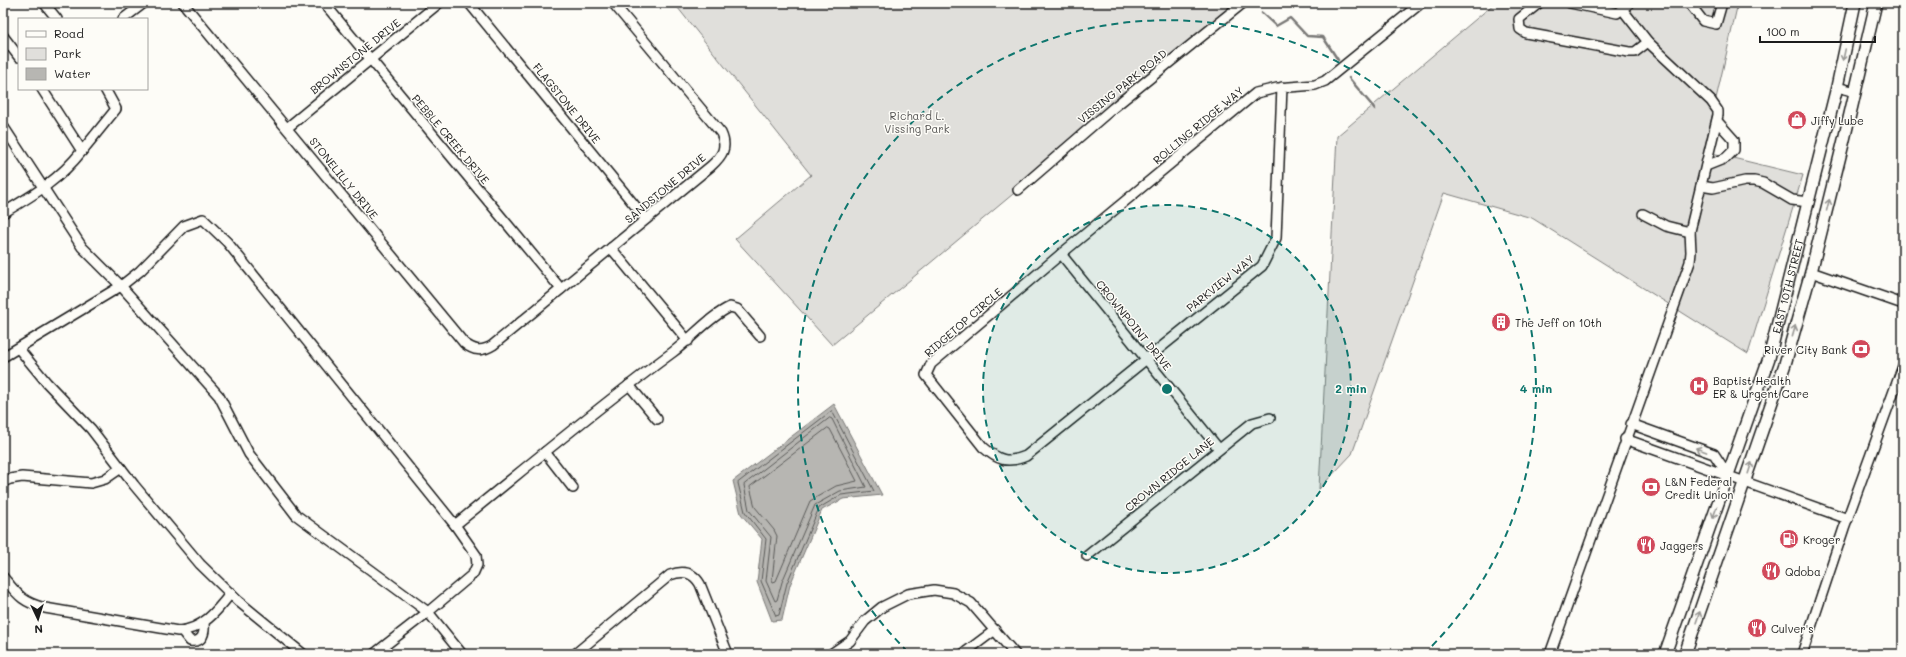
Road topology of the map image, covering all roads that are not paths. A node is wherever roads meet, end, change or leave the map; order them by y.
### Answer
1 (44, 3) edge
2 (144, 3) edge
3 (184, 3) edge
4 (324, 3) edge
5 (439, 3) edge
6 (469, 3) edge
7 (613, 3) edge
8 (1243, 3) edge
9 (1421, 3) edge
10 (1539, 3) edge
11 (1570, 3) edge
12 (1630, 3) edge
13 (1689, 3) edge
14 (1722, 3) edge
15 (1855, 3) edge
16 (1876, 3) edge
17 (1622, 9) junction
18 (56, 18) edge
19 (124, 18) edge
20 (3, 36) edge
21 (1648, 42) junction
22 (18, 56) edge
23 (370, 59) junction
24 (1282, 87) junction
25 (1837, 87) junction
26 (43, 90) edge
27 (106, 90) edge
28 (1856, 92) junction
29 (1717, 121) junction
30 (3, 126) edge
31 (287, 128) junction
32 (82, 150) junction
33 (1706, 166) junction
34 (1701, 186) junction
35 (43, 190) junction
36 (1018, 190) dead end
37 (1809, 202) junction
38 (3, 213) edge
39 (1643, 214) dead end
40 (646, 219) junction
41 (1690, 232) junction
42 (611, 248) junction
43 (1061, 254) junction
44 (1811, 272) junction
45 (121, 286) junction
46 (561, 289) junction
47 (1903, 304) edge
48 (760, 336) dead end
49 (688, 341) junction
50 (493, 346) joint
51 (19, 349) junction
52 (3, 357) edge
53 (1146, 358) junction
54 (1903, 366) edge
55 (629, 385) junction
56 (657, 418) dead end
57 (1270, 418) dead end
58 (1630, 424) junction
59 (1625, 439) junction
60 (1219, 449) junction
61 (545, 452) junction
62 (121, 468) junction
63 (1728, 475) junction
64 (3, 482) edge
65 (1745, 483) junction
66 (574, 488) dead end
67 (1848, 519) junction
68 (455, 525) junction
69 (1087, 556) dead end
70 (3, 577) edge
71 (231, 593) junction
72 (428, 612) junction
73 (995, 630) junction
74 (303, 654) edge
75 (374, 654) edge
76 (462, 654) edge
77 (575, 654) edge
78 (728, 654) edge
79 (831, 654) edge
80 (962, 654) edge
81 (1015, 654) edge
82 (1550, 654) edge
83 (1665, 654) edge
84 (1685, 654) edge
85 (1802, 654) edge

1 - 18 street
2 - 19 street
3 - 31 street, STONELILLY DRIVE
4 - 23 street, PEBBLE CREEK DRIVE
5 - 23 street, BROWNSTONE DRIVE
6 - 40 street, FLAGSTONE DRIVE
7 - 40 street, SANDSTONE DRIVE
8 - 36 street, VISSING PARK ROAD
9 - 24 street, ROLLING RIDGE WAY
10 - 21 street
11 - 17 street
12 - 17 street
13 - 14 street
15 -> 25 main road, EAST 10TH STREET
16 - 28 main road, EAST 10TH STREET
17 - 21 street
20 - 22 street
21 - 29 street
23 - 31 street, BROWNSTONE DRIVE
23 - 46 street, PEBBLE CREEK DRIVE
24 - 43 street, ROLLING RIDGE WAY
24 - 53 street, PARKVIEW WAY
25 - 28 street
25 - 37 main road, EAST 10TH STREET
26 - 32 street
27 - 32 street
44 -> 28 main road, EAST 10TH STREET
29 - 33 street
29 - 33 street
30 - 35 street
31 - 50 street, STONELILLY DRIVE
32 - 35 street
33 - 34 street
34 - 37 street
34 - 41 street
35 - 38 street
35 - 45 street
37 - 63 main road, EAST 10TH STREET
39 - 41 street
40 - 42 street, SANDSTONE DRIVE
41 - 58 street
42 - 46 street, SANDSTONE DRIVE
42 - 49 street
43 - 53 street, CROWNPOINT DRIVE
43 - 53 street, RIDGETOP CIRCLE
44 - 47 street
65 -> 44 main road, EAST 10TH STREET
45 - 51 street
45 - 68 street
45 - 72 street
46 - 50 street, SANDSTONE DRIVE
48 - 49 street
49 - 55 street
51 - 52 street
51 - 62 street
53 - 60 street, CROWNPOINT DRIVE
54 - 67 street
55 - 56 street
55 - 61 street
57 - 60 street, CROWN RIDGE LANE
58 - 59 street
63 -> 58 street
59 - 63 street
59 - 82 street
60 - 69 street, CROWN RIDGE LANE
61 - 66 street
61 - 68 street
62 - 64 street
62 - 71 street
63 - 65 street
63 -> 83 main road, EAST 10TH STREET
65 - 67 street
84 -> 65 main road, EAST 10TH STREET
67 - 85 street
68 - 72 street
70 - 71 street
71 - 74 street
72 - 75 street
72 - 76 street
73 - 79 street
73 - 80 street
73 - 81 street
77 - 78 street

